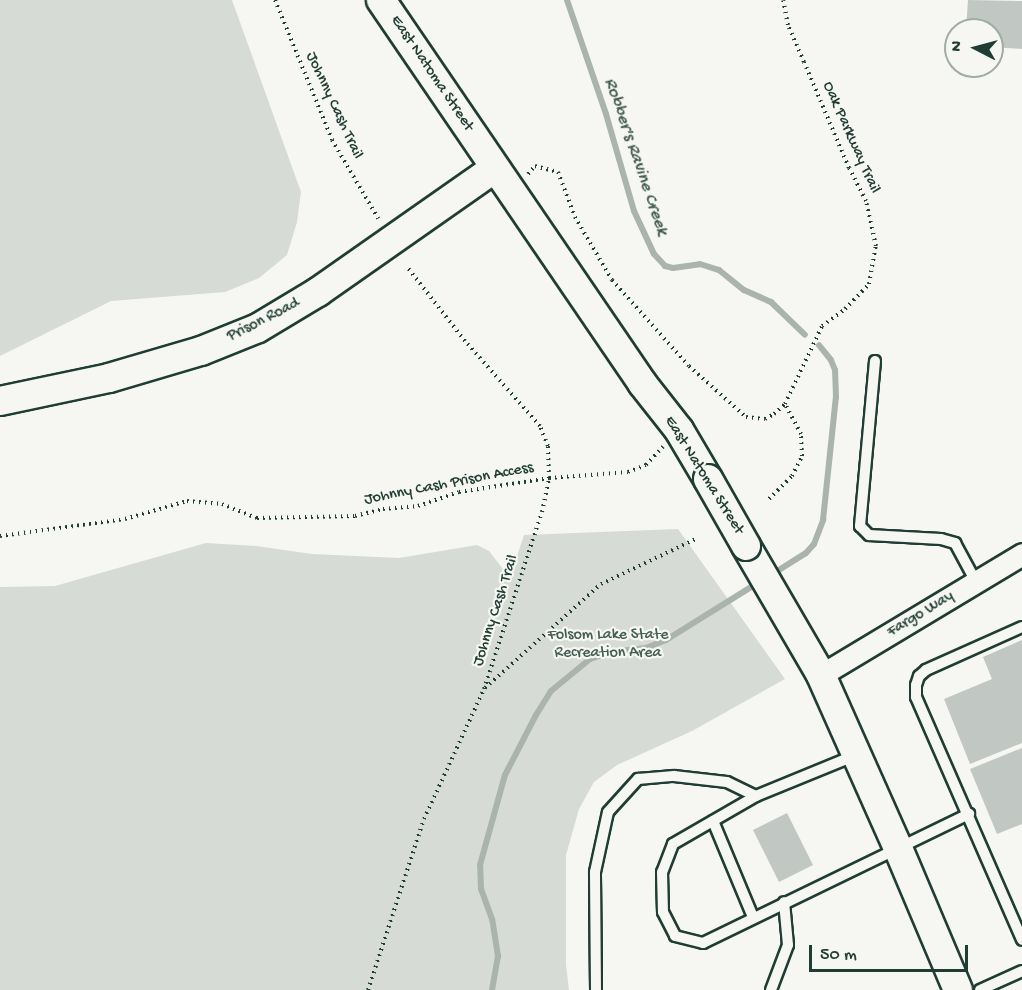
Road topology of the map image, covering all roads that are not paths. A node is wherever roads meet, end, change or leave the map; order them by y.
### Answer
1 (381, 0) edge
2 (495, 168) junction
3 (875, 361) dead end
4 (0, 401) edge
5 (1022, 554) edge
6 (976, 582) junction
7 (1022, 627) edge
8 (821, 675) junction
9 (856, 755) junction
10 (756, 796) junction
11 (969, 814) junction
12 (713, 821) junction
13 (898, 848) junction
14 (784, 902) junction
15 (753, 918) junction
16 (1022, 940) edge
17 (1022, 971) edge
18 (596, 990) edge
19 (771, 990) edge
20 (958, 990) edge
21 (980, 990) edge

1 - 2 main road, East Natoma Street
2 - 4 main road, Prison Road
2 - 8 main road, East Natoma Street, bridge
3 - 6 lane
5 - 6 street, Fargo Way
6 - 8 street, Fargo Way
7 - 11 lane
8 - 9 main road, East Natoma Street
9 - 10 lane
9 - 13 main road, East Natoma Street
10 - 12 lane
10 - 18 lane
11 - 13 lane
11 - 16 lane
12 - 15 lane
12 - 15 lane
13 - 14 lane
13 - 20 main road, East Natoma Street
14 - 15 lane
14 - 19 lane
17 - 21 lane

